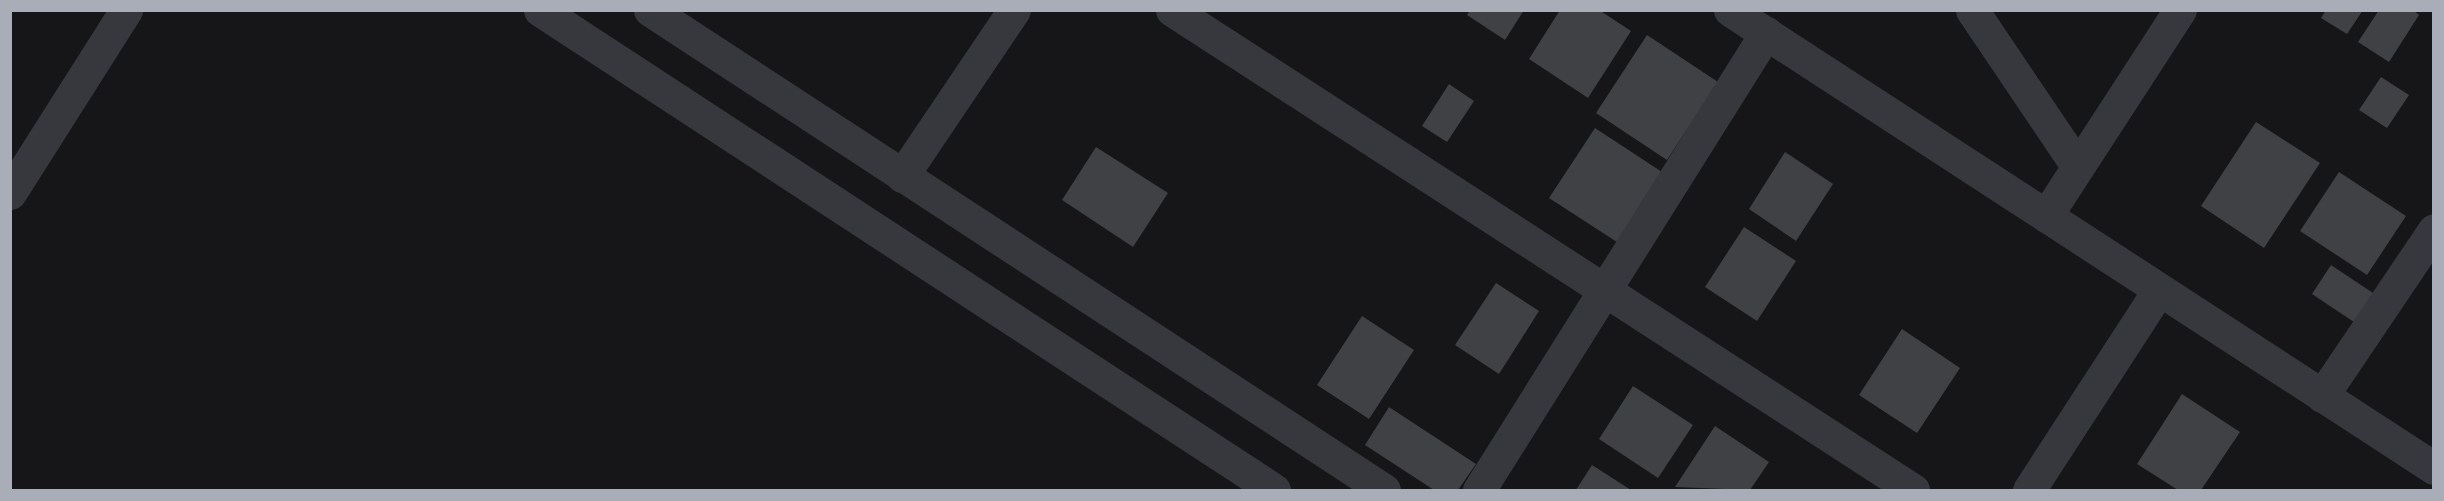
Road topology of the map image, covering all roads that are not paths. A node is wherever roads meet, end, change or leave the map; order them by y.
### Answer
1 (126, 10) edge
2 (540, 10) edge
3 (650, 10) edge
4 (1014, 10) edge
5 (1172, 10) edge
6 (1730, 10) edge
7 (1972, 10) edge
8 (2180, 10) edge
9 (1766, 33) junction
10 (2078, 167) junction
11 (902, 176) junction
12 (10, 193) edge
13 (2046, 216) junction
14 (2433, 230) edge
15 (2159, 290) junction
16 (1604, 291) junction
17 (2322, 396) junction
18 (2433, 468) edge
19 (1274, 490) edge
20 (1384, 490) edge
21 (1479, 490) edge
22 (1913, 490) edge
23 (2029, 490) edge

1 - 12 street
2 - 19 street
3 - 11 street
4 - 11 street
5 - 16 street
6 - 9 street
7 - 10 street
8 - 10 street
9 - 13 street
9 - 16 street
10 - 13 street
11 - 20 street
13 - 15 street
14 - 17 street
15 - 17 street
15 - 23 street
16 - 21 street
16 - 22 street
17 - 18 street

